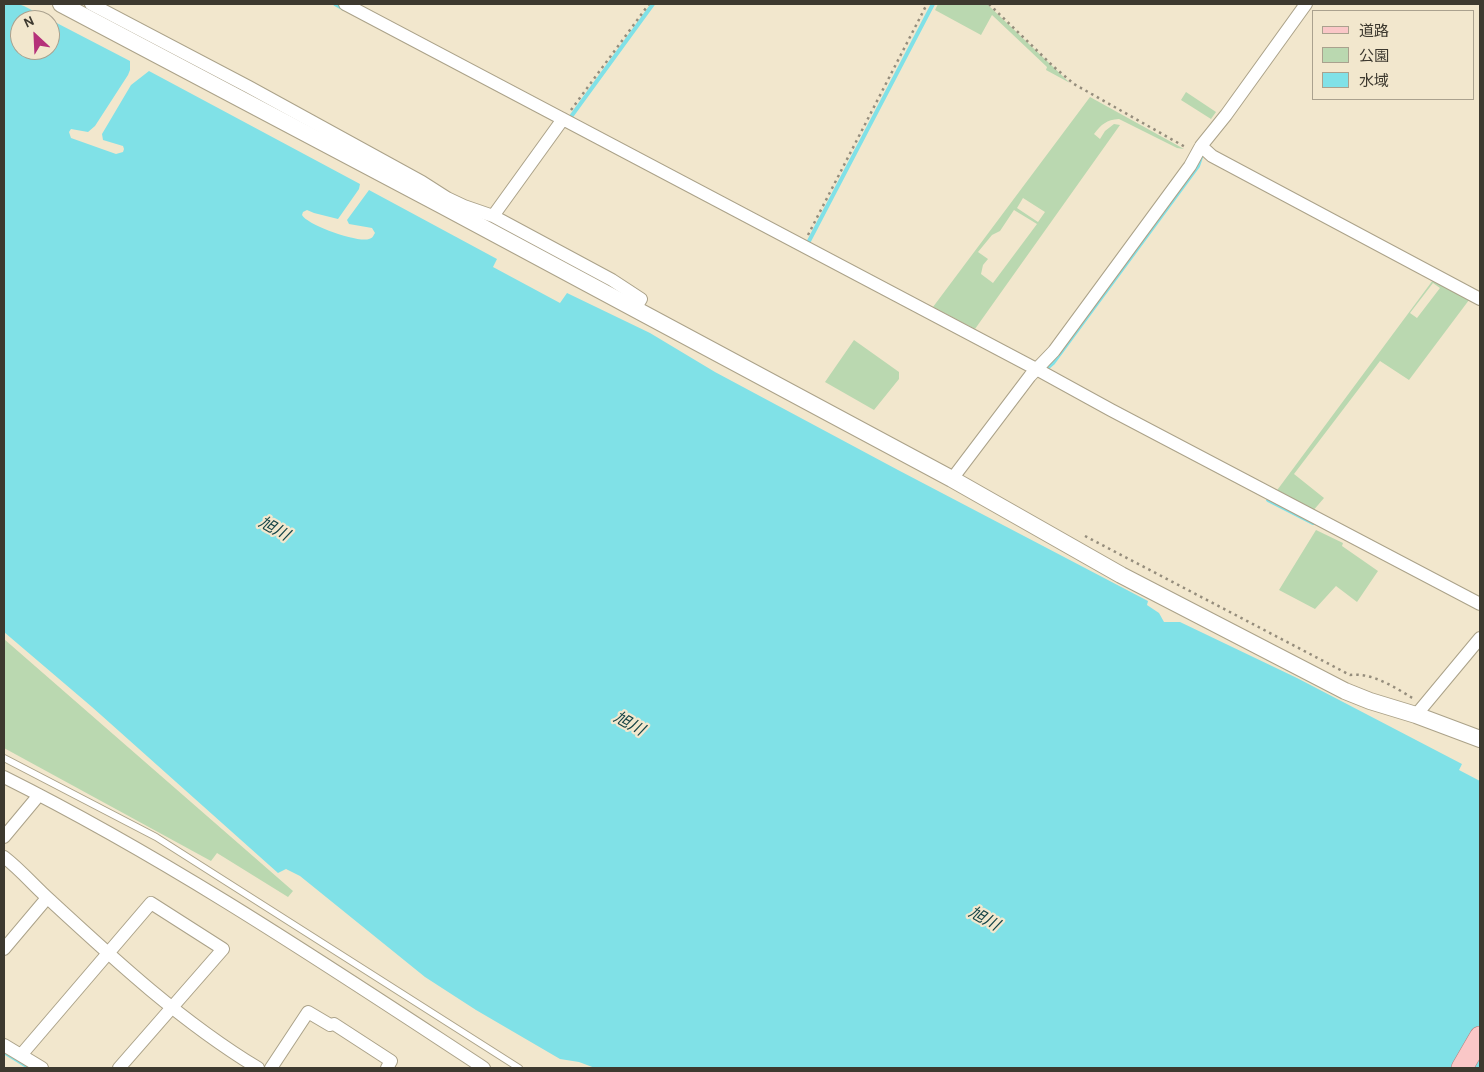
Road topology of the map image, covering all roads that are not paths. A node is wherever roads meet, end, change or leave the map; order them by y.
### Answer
1 (60, 4) edge
2 (91, 4) edge
3 (345, 4) edge
4 (1306, 4) edge
5 (560, 122) junction
6 (1202, 150) junction
7 (445, 202) junction
8 (493, 216) junction
9 (1479, 297) edge
10 (635, 309) junction
11 (1037, 372) junction
12 (952, 479) junction
13 (1480, 604) edge
14 (1480, 638) edge
15 (1420, 710) junction
16 (1478, 740) edge
17 (4, 758) edge
18 (4, 777) edge
19 (39, 795) junction
20 (4, 837) edge
21 (4, 857) edge
22 (47, 898) junction
23 (4, 949) edge
24 (109, 953) junction
25 (172, 1008) junction
26 (1480, 1037) edge
27 (4, 1045) edge
28 (21, 1055) junction
29 (42, 1068) edge
30 (119, 1068) edge
31 (258, 1068) edge
32 (271, 1068) edge
33 (387, 1068) edge
34 (484, 1068) edge
35 (519, 1068) edge
36 (1462, 1068) edge

1 - 7 street
2 - 7 street
3 - 5 street
4 - 6 street
5 - 8 street
5 - 11 street
6 - 9 street
6 - 11 street
7 - 8 street
7 - 10 street
8 - 10 street
10 - 12 street
11 - 12 street
11 - 13 street
12 - 15 street
14 - 15 street
15 - 16 street
17 - 35 lane
18 - 19 street
19 - 20 street
19 - 34 street
21 - 22 street
22 - 23 street
22 - 24 street
24 - 25 street
24 - 25 street
24 - 28 street
25 - 30 street
25 - 31 street
26 - 36 main road
27 - 28 street
28 - 29 street
32 - 33 street

